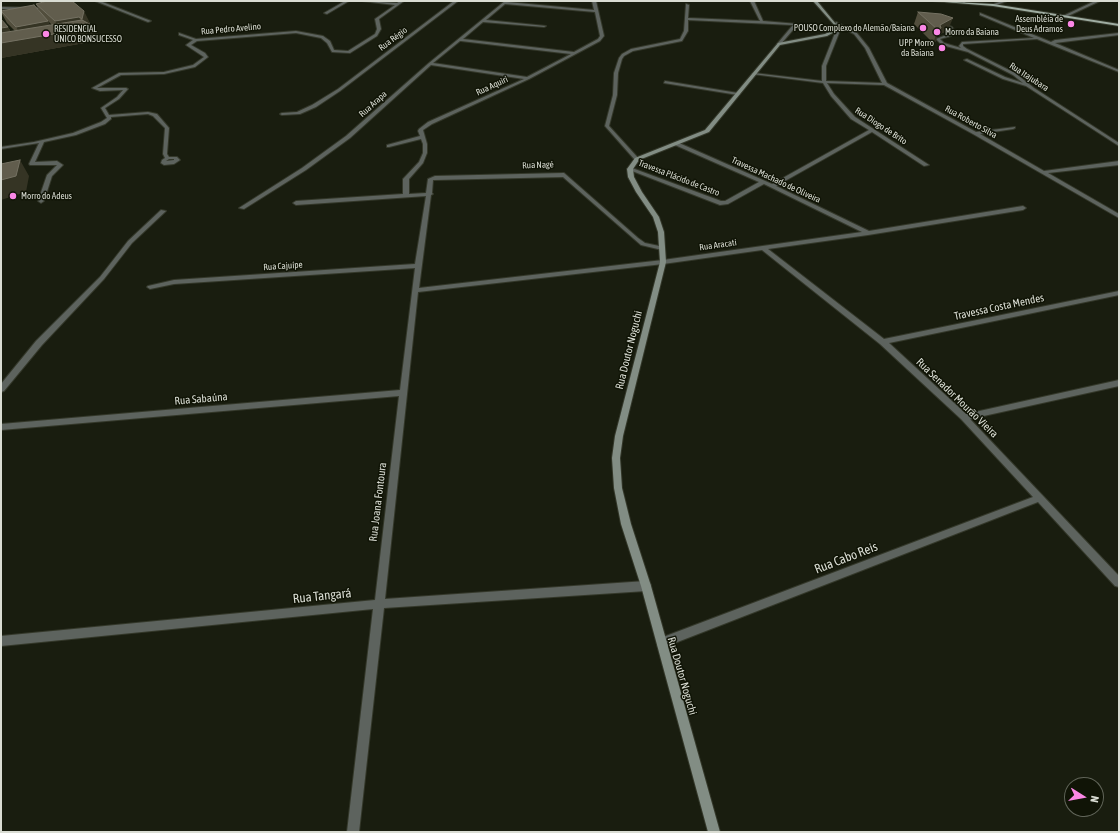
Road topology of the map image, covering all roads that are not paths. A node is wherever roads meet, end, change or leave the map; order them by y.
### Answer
1 (96, 1) edge
2 (347, 1) edge
3 (364, 1) edge
4 (456, 1) edge
5 (594, 1) edge
6 (752, 1) edge
7 (815, 1) edge
8 (934, 1) edge
9 (1005, 1) edge
10 (1098, 1) edge
11 (400, 2) edge
12 (506, 2) edge
13 (963, 2) edge
14 (687, 5) dead end
15 (993, 5) junction
16 (1, 8) edge
17 (57, 9) edge
18 (51, 11) edge
19 (596, 11) junction
20 (45, 13) edge
21 (326, 13) dead end
22 (981, 14) dead end
23 (1065, 16) junction
24 (995, 19) junction
25 (688, 20) junction
26 (990, 20) dead end
27 (1093, 20) junction
28 (149, 21) dead end
29 (483, 21) junction
30 (762, 22) junction
31 (936, 22) edge
32 (1119, 25) edge
33 (544, 26) dead end
34 (838, 26) junction
35 (1119, 28) edge
36 (180, 34) dead end
37 (1119, 34) edge
38 (1037, 38) junction
39 (196, 40) junction
40 (461, 40) junction
41 (779, 44) junction
42 (1054, 45) junction
43 (967, 50) junction
44 (575, 53) junction
45 (966, 60) dead end
46 (430, 64) junction
47 (1119, 71) edge
48 (754, 74) junction
49 (528, 78) junction
50 (665, 82) dead end
51 (824, 82) junction
52 (885, 84) junction
53 (1028, 85) junction
54 (738, 94) junction
55 (282, 114) dead end
56 (108, 116) junction
57 (1013, 128) dead end
58 (872, 130) junction
59 (975, 133) junction
60 (422, 137) junction
61 (42, 141) junction
62 (677, 144) junction
63 (1119, 145) edge
64 (389, 146) dead end
65 (1, 148) edge
66 (168, 158) dead end
67 (637, 159) junction
68 (1119, 163) edge
69 (926, 165) dead end
70 (630, 169) junction
71 (1044, 172) junction
72 (435, 178) joint
73 (764, 182) junction
74 (772, 186) junction
75 (430, 194) junction
76 (406, 196) junction
77 (41, 201) dead end
78 (296, 203) dead end
79 (242, 208) dead end
80 (1023, 208) dead end
81 (163, 211) dead end
82 (1119, 216) edge
83 (868, 233) junction
84 (662, 248) junction
85 (763, 248) junction
86 (663, 262) junction
87 (418, 266) junction
88 (150, 287) dead end
89 (415, 290) junction
90 (1119, 293) edge
91 (883, 342) junction
92 (1119, 383) edge
93 (1, 389) edge
94 (402, 393) junction
95 (964, 417) junction
96 (1, 427) edge
97 (1039, 498) junction
98 (1119, 583) edge
99 (646, 586) junction
100 (378, 604) junction
101 (1, 641) edge
102 (662, 643) junction
103 (353, 832) edge
104 (714, 832) edge

1 - 28 street
2 - 21 street
3 - 11 street
4 - 55 street, Rua Régio
5 - 19 street, Rua Aquiri
6 - 30 street
7 - 34 street
8 - 13 main road
9 - 15 street
10 - 23 street
11 - 39 street, Rua Pedro Avelino
12 - 19 street
12 - 29 street, Rua Arapa
13 - 15 main road
14 - 25 street
15 - 23 main road
16 - 17 street
18 - 20 street
19 - 44 street, Rua Aquiri
22 - 24 street
23 - 27 main road
24 - 26 street
24 - 38 street
25 - 30 street
25 - 67 street
27 - 32 main road
27 - 35 main road
29 - 33 street
29 - 40 street, Rua Arapa
30 - 41 street
31 - 43 street, Rua Itajubara
34 - 41 street
34 - 51 street
34 - 52 street
36 - 39 street
37 - 42 street
38 - 42 street
38 - 43 street
39 - 56 street, Rua Pedro Avelino
40 - 44 street
40 - 46 street, Rua Arapa
41 - 48 street
42 - 47 street
43 - 53 street, Rua Itajubara
44 - 49 street, Rua Aquiri
45 - 53 street
46 - 49 street
46 - 79 street, Rua Arapa
48 - 51 street
48 - 54 street
49 - 60 street, Rua Aquiri
50 - 54 street
51 - 52 street
51 - 58 street, Rua Diogo de Brito
52 - 59 street, Rua Roberto Silva
53 - 63 street, Rua Itajubara
54 - 62 street
56 - 61 street
56 - 66 street
57 - 59 street
58 - 69 street, Rua Diogo de Brito
58 - 74 street
59 - 71 street, Rua Roberto Silva
60 - 64 street
60 - 76 street
61 - 65 street
61 - 77 street
62 - 67 street
62 - 73 street, Travessa Machado de Oliveira
67 - 70 street
68 - 71 street
70 - 73 street, Travessa Plácido de Castro
70 - 84 street, Rua Doutor Noguchi
71 - 82 street, Rua Roberto Silva
72 - 75 street, Rua Joana Fontoura
72 - 84 street, Rua Nagé
73 - 74 street, Travessa Machado de Oliveira
74 - 83 street, Travessa Machado de Oliveira
75 - 76 street
75 - 87 street, Rua Joana Fontoura
76 - 78 street
80 - 83 street, Rua Aracati
81 - 93 street
83 - 85 street, Rua Aracati
84 - 86 street, Rua Doutor Noguchi
85 - 86 street, Rua Aracati
85 - 91 street, Rua Senador Mourão Vieira
86 - 89 street, Rua Aracati
86 - 99 street, Rua Doutor Noguchi
87 - 88 street, Rua Cajuípe
87 - 89 street, Rua Joana Fontoura
89 - 94 street, Rua Joana Fontoura
90 - 91 street, Travessa Costa Mendes
91 - 95 street, Rua Senador Mourão Vieira
92 - 95 street
94 - 96 street, Rua Sabaúna
94 - 100 street, Rua Joana Fontoura
95 - 97 street, Rua Senador Mourão Vieira
97 - 98 street, Rua Senador Mourão Vieira
97 - 102 street, Rua Cabo Reis
99 - 100 street, Rua Tangará
99 - 102 street, Rua Doutor Noguchi
100 - 101 street, Rua Tangará
100 - 103 street, Rua Joana Fontoura
102 - 104 street, Rua Doutor Noguchi

